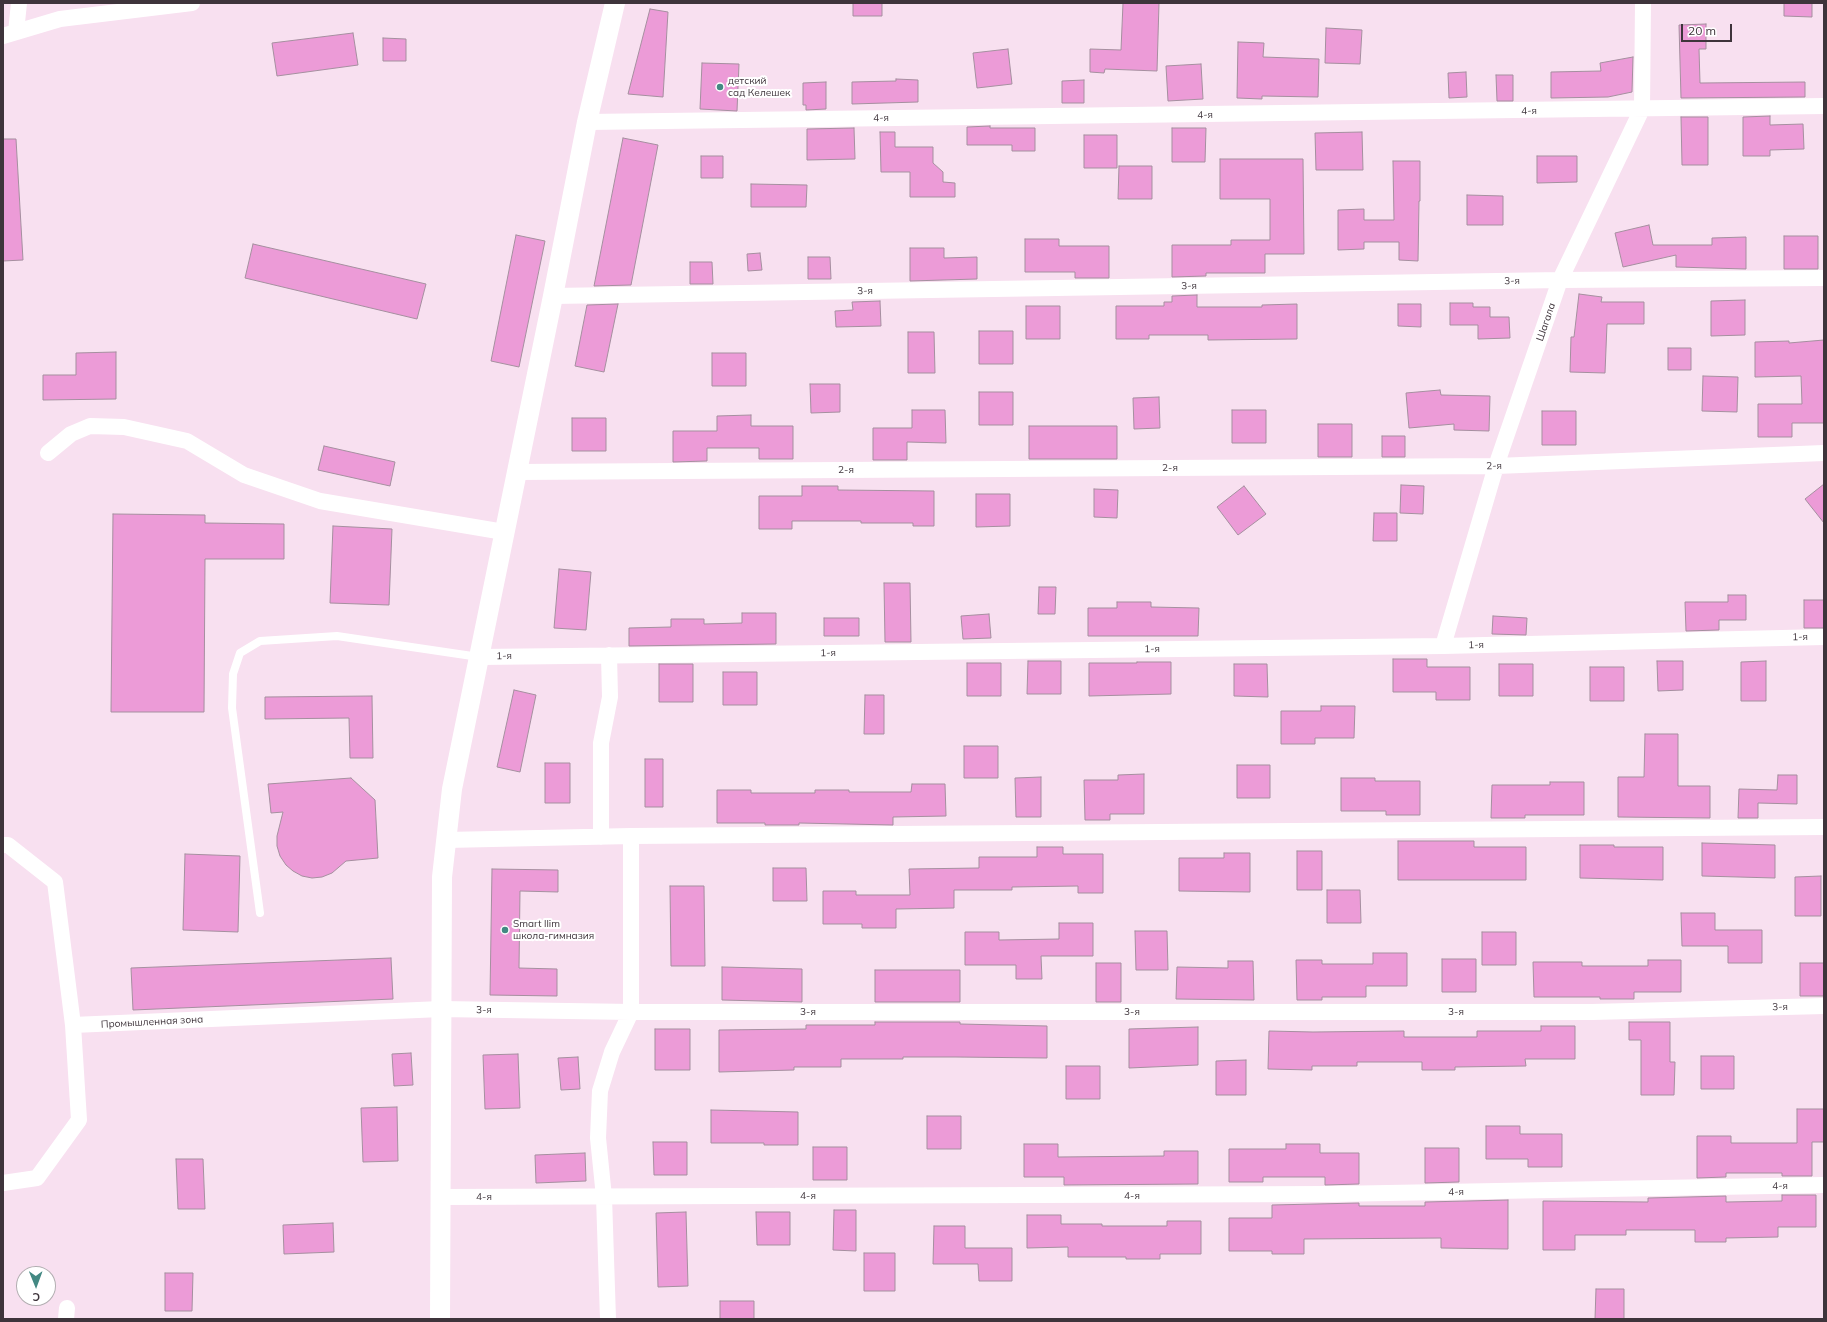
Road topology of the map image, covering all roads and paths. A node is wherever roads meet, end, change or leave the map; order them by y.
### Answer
1 (19, 3) edge
2 (192, 3) edge
3 (615, 3) edge
4 (1643, 3) edge
5 (110, 8) edge
6 (10, 34) edge
7 (1824, 106) edge
8 (1642, 109) junction
9 (587, 122) junction
10 (1824, 278) edge
11 (1560, 280) junction
12 (553, 296) junction
13 (1824, 453) edge
14 (48, 454) dead end
15 (1496, 466) junction
16 (516, 472) junction
17 (504, 532) junction
18 (1824, 637) edge
19 (1443, 646) junction
20 (609, 655) junction
21 (480, 657) junction
22 (1824, 827) edge
23 (601, 836) junction
24 (631, 836) junction
25 (446, 840) junction
26 (3, 845) edge
27 (260, 913) dead end
28 (1824, 1006) edge
29 (441, 1009) junction
30 (631, 1012) junction
31 (73, 1025) junction
32 (3, 1183) edge
33 (1824, 1185) edge
34 (440, 1197) junction
35 (604, 1197) junction
36 (440, 1319) edge
37 (608, 1319) edge

1 - 6 street
2 - 5 street
3 - 9 street
4 - 8 street, Шагала
5 - 6 street
7 - 8 street, 4-я
8 - 9 street, 4-я
8 - 11 street, Шагала
9 - 12 street
10 - 11 street, 3-я
11 - 12 street, 3-я
11 - 15 street, Шагала
12 - 16 street
13 - 15 street, 2-я
14 - 17 street
15 - 16 street, 2-я
15 - 19 street, Шагала
16 - 17 street
17 - 21 street
18 - 19 street, 1-я
19 - 20 street, 1-я
20 - 21 street, 1-я
20 - 23 street
21 - 25 street
21 - 27 lane
22 - 24 street
23 - 24 street
23 - 25 street
24 - 30 street
25 - 29 street
26 - 31 street
28 - 30 street, 3-я
29 - 30 street, 3-я
29 - 31 street, Промышленная зона
29 - 34 street
30 - 35 street
31 - 32 street
33 - 35 street, 4-я
34 - 35 street, 4-я
34 - 36 street
35 - 37 street

